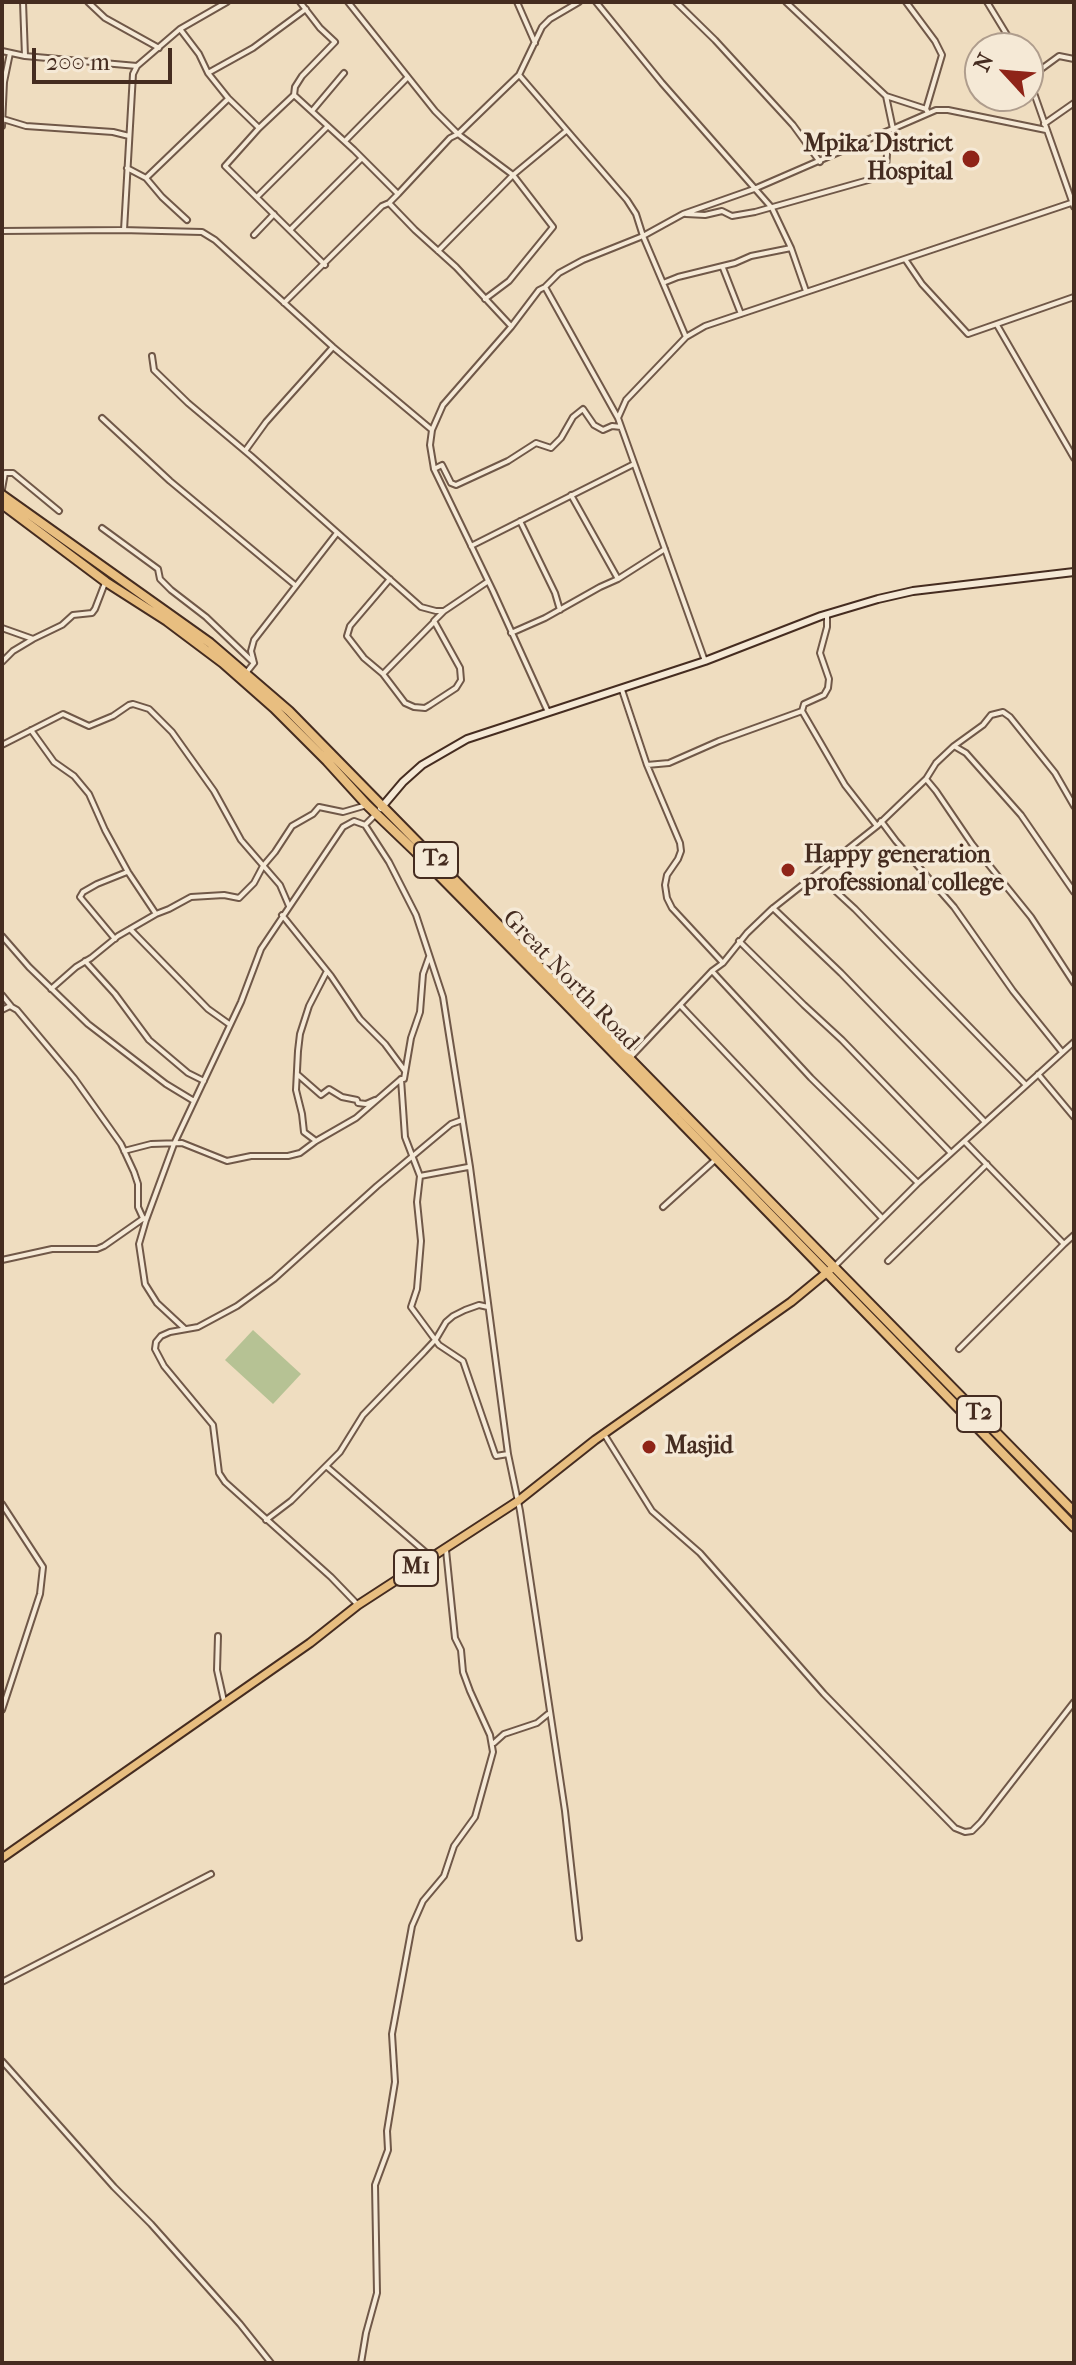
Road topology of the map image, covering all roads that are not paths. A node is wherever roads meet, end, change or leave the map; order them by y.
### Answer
1 (23, 2) edge
2 (88, 2) edge
3 (300, 2) edge
4 (348, 2) edge
5 (517, 2) edge
6 (579, 2) edge
7 (596, 2) edge
8 (676, 2) edge
9 (786, 2) edge
10 (906, 2) edge
11 (987, 2) edge
12 (223, 3) edge
13 (306, 9) junction
14 (180, 29) junction
15 (1005, 32) edge
16 (535, 43) junction
17 (159, 48) junction
18 (2, 51) edge
19 (11, 52) junction
20 (25, 56) junction
21 (1074, 59) edge
22 (137, 66) junction
23 (1044, 66) edge
24 (208, 73) junction
25 (344, 73) dead end
26 (519, 75) junction
27 (407, 78) junction
28 (294, 95) junction
29 (886, 96) junction
30 (228, 98) junction
31 (1074, 103) edge
32 (312, 111) junction
33 (927, 111) junction
34 (1040, 112) edge
35 (3, 119) edge
36 (2, 126) edge
37 (328, 126) junction
38 (1045, 127) junction
39 (259, 128) junction
40 (893, 130) junction
41 (566, 131) junction
42 (458, 134) junction
43 (883, 134) junction
44 (129, 136) junction
45 (345, 141) junction
46 (363, 158) junction
47 (820, 162) junction
48 (127, 168) junction
49 (513, 175) junction
50 (146, 178) junction
51 (754, 189) junction
52 (398, 194) junction
53 (257, 197) junction
54 (389, 203) junction
55 (1073, 204) edge
56 (772, 208) junction
57 (274, 214) junction
58 (683, 214) junction
59 (187, 220) dead end
60 (124, 230) junction
61 (290, 230) junction
62 (2, 231) edge
63 (254, 235) dead end
64 (643, 236) junction
65 (791, 248) junction
66 (438, 251) junction
67 (905, 259) junction
68 (325, 265) junction
69 (722, 267) junction
70 (663, 283) junction
71 (545, 287) junction
72 (806, 291) junction
73 (1074, 297) edge
74 (485, 299) junction
75 (284, 303) junction
76 (741, 314) junction
77 (997, 325) junction
78 (511, 327) junction
79 (686, 337) junction
80 (333, 347) junction
81 (152, 356) dead end
82 (102, 418) dead end
83 (618, 418) junction
84 (621, 427) junction
85 (432, 430) junction
86 (245, 451) junction
87 (1074, 458) edge
88 (634, 464) junction
89 (434, 469) junction
90 (2, 492) edge
91 (571, 495) junction
92 (2, 504) edge
93 (59, 511) dead end
94 (520, 520) junction
95 (102, 528) dead end
96 (337, 533) junction
97 (471, 546) junction
98 (665, 549) junction
99 (1074, 572) edge
100 (390, 579) junction
101 (618, 579) junction
102 (106, 582) junction
103 (487, 582) junction
104 (295, 585) junction
105 (560, 610) junction
106 (444, 611) junction
107 (827, 614) junction
108 (434, 621) junction
109 (2, 628) edge
110 (511, 633) junction
111 (33, 639) junction
112 (705, 661) junction
113 (2, 662) edge
114 (254, 663) junction
115 (246, 673) junction
116 (383, 674) junction
117 (622, 690) junction
118 (802, 711) junction
119 (548, 712) junction
120 (31, 729) junction
121 (2, 745) edge
122 (954, 746) junction
123 (647, 765) junction
124 (926, 779) junction
125 (367, 805) junction
126 (383, 806) junction
127 (1074, 806) edge
128 (376, 814) junction
129 (879, 823) junction
130 (365, 825) junction
131 (263, 866) junction
132 (128, 872) junction
133 (817, 874) junction
134 (1074, 892) edge
135 (289, 906) junction
136 (773, 908) junction
137 (156, 914) junction
138 (282, 915) junction
139 (130, 929) junction
140 (2, 936) edge
141 (115, 939) junction
142 (739, 941) junction
143 (429, 957) junction
144 (85, 961) junction
145 (723, 963) junction
146 (712, 971) junction
147 (326, 973) junction
148 (1074, 983) edge
149 (51, 989) junction
150 (2, 995) edge
151 (680, 1005) junction
152 (12, 1008) junction
153 (2, 1010) edge
154 (229, 1024) junction
155 (1074, 1042) edge
156 (1062, 1052) junction
157 (628, 1060) junction
158 (405, 1071) junction
159 (297, 1074) junction
160 (1038, 1074) junction
161 (401, 1079) junction
162 (204, 1081) junction
163 (1026, 1085) junction
164 (380, 1098) junction
165 (194, 1101) junction
166 (1074, 1117) edge
167 (462, 1120) junction
168 (985, 1122) junction
169 (316, 1141) junction
170 (965, 1142) junction
171 (174, 1144) junction
172 (124, 1151) junction
173 (951, 1153) junction
174 (413, 1157) junction
175 (717, 1158) junction
176 (987, 1164) junction
177 (470, 1167) junction
178 (420, 1176) junction
179 (918, 1183) junction
180 (663, 1207) dead end
181 (882, 1218) junction
182 (144, 1219) junction
183 (1074, 1235) edge
184 (1064, 1244) junction
185 (2, 1260) edge
186 (888, 1261) dead end
187 (831, 1270) junction
188 (488, 1307) junction
189 (187, 1330) junction
190 (436, 1339) junction
191 (959, 1349) dead end
192 (604, 1434) junction
193 (508, 1454) junction
194 (326, 1466) junction
195 (518, 1501) junction
196 (2, 1504) edge
197 (1074, 1512) edge
198 (266, 1520) junction
199 (1074, 1527) edge
200 (446, 1546) junction
201 (432, 1558) junction
202 (358, 1605) junction
203 (218, 1636) dead end
204 (1074, 1702) edge
205 (224, 1704) junction
206 (2, 1710) edge
207 (550, 1712) junction
208 (493, 1745) junction
209 (2, 1858) edge
210 (211, 1874) dead end
211 (579, 1938) dead end
212 (2, 1982) edge
213 (2, 2061) edge
214 (271, 2363) edge
215 (361, 2363) edge

1 - 20 street
2 - 17 street
3 - 13 street
4 - 27 street
5 - 16 street
6 - 16 street
7 - 51 street
8 - 47 street
9 - 29 street
10 - 33 street
11 - 15 street
12 - 14 street
13 - 24 street
13 - 28 street
14 - 17 street
14 - 24 street
16 - 26 street
17 - 22 street
18 - 19 street
19 - 20 street
19 - 35 street
20 - 22 street
21 - 23 street
22 - 44 street
24 - 30 street
25 - 32 street
26 - 41 street
26 - 42 street
27 - 42 street
27 - 45 street
28 - 32 street
28 - 39 street
29 - 33 street
29 - 40 street
30 - 39 street
30 - 50 street
31 - 38 street
32 - 37 street
33 - 38 street
33 - 40 street
34 - 38 street
35 - 36 street
35 - 44 street
37 - 45 street
37 - 53 street
38 - 55 street
39 - 53 street
40 - 43 street
41 - 49 street
41 - 64 street
42 - 49 street
42 - 52 street
43 - 47 street
43 - 56 street
44 - 48 street
45 - 46 street
46 - 52 street
46 - 61 street
47 - 51 street
48 - 50 street
48 - 60 street
49 - 66 street
49 - 74 street
50 - 59 street
51 - 56 street
51 - 58 street
52 - 54 street
53 - 57 street
54 - 66 street
54 - 68 street
55 - 67 street
56 - 58 street
56 - 65 street
57 - 61 street
57 - 63 street
58 - 64 street
60 - 62 street
60 - 75 street
61 - 68 street
64 - 70 street
64 - 71 street
65 - 69 street
65 - 72 street
66 - 74 street
67 - 72 street
67 - 77 street
68 - 75 street
69 - 70 street
69 - 76 street
70 - 79 street
71 - 78 street
71 - 83 street
72 - 76 street
73 - 77 street
74 - 78 street
75 - 80 street
76 - 79 street
77 - 87 street
78 - 85 street
79 - 83 street
80 - 85 street
80 - 86 street
81 - 86 street
82 - 104 street
83 - 84 street
84 - 88 street
84 - 89 street
85 - 89 street
86 - 96 street
88 - 91 street
88 - 98 street
89 - 97 street
90 - 93 street
90 - 115 highway, Great North Road / T2
91 - 94 street
91 - 101 street
92 - 102 highway, Great North Road / T2
94 - 97 street
94 - 105 street
95 - 114 street
96 - 100 street
96 - 104 street
97 - 103 street
98 - 101 street
98 - 112 street
99 - 107 main road
100 - 106 street
100 - 116 street
101 - 105 street
102 - 111 street
102 - 125 highway, Great North Road / T2
103 - 106 street
103 - 110 street
104 - 114 street
105 - 110 street
106 - 108 street
107 - 112 main road
107 - 118 street
108 - 116 street
108 - 116 street
109 - 111 street
110 - 119 street
111 - 113 street
112 - 117 main road
114 - 115 street
115 - 126 highway, Great North Road / T2
117 - 119 main road
117 - 123 street
118 - 123 street
118 - 129 street
119 - 126 main road
120 - 121 street
120 - 131 street
120 - 132 street
122 - 124 street
122 - 127 street
122 - 134 street
123 - 145 street
124 - 129 street
124 - 148 street
125 - 128 highway, Great North Road / T2
125 - 131 street
126 - 128 main road
126 - 157 highway, Great North Road / T2
128 - 130 street
128 - 175 highway, Great North Road / T2
129 - 133 street
129 - 156 street
130 - 135 street
130 - 143 street
131 - 135 street
131 - 137 street
132 - 137 street
132 - 141 street
133 - 136 street
133 - 163 street
135 - 138 street
136 - 142 street
136 - 168 street
137 - 139 street
138 - 147 street
138 - 154 street
139 - 141 street
139 - 154 street
140 - 149 street
141 - 144 street
142 - 145 street
142 - 173 street
143 - 158 street
143 - 167 street
144 - 149 street
144 - 162 street
145 - 146 street
146 - 151 street
146 - 179 street
147 - 158 street
147 - 159 street
149 - 165 street
150 - 152 street
151 - 157 street
151 - 181 street
152 - 153 street
152 - 172 street
154 - 162 street
155 - 156 street
156 - 160 street
157 - 187 highway, Great North Road / T2
158 - 161 street
159 - 164 street
159 - 169 street
160 - 163 street
160 - 166 street
161 - 164 street
161 - 174 street
162 - 165 street
163 - 168 street
164 - 169 street
165 - 171 street
167 - 174 street
167 - 177 street
168 - 170 street
169 - 171 street
170 - 173 street
170 - 176 street
171 - 172 street
171 - 182 street
172 - 182 street
173 - 179 street
174 - 178 street
174 - 189 street
175 - 180 street
175 - 187 highway, Great North Road / T2
176 - 184 street
176 - 186 street
177 - 178 street
177 - 188 street
178 - 190 street
179 - 181 street
181 - 187 street
182 - 185 street
182 - 189 street
183 - 184 street
184 - 191 street
187 - 192 main road, M1
187 - 197 highway, Great North Road / T2
187 - 199 highway, Great North Road / T2
188 - 190 street
188 - 193 street
189 - 198 street
190 - 193 street
190 - 194 street
192 - 195 main road, M1
192 - 204 street
193 - 195 street
194 - 198 street
194 - 201 street
195 - 200 main road, M1
195 - 207 street
196 - 206 street
198 - 202 street
200 - 201 main road, M1
200 - 208 street
201 - 202 main road, M1
202 - 205 main road, M1
203 - 205 street
205 - 209 main road, M1
207 - 208 street
207 - 211 street
208 - 215 street
210 - 212 street
213 - 214 street

